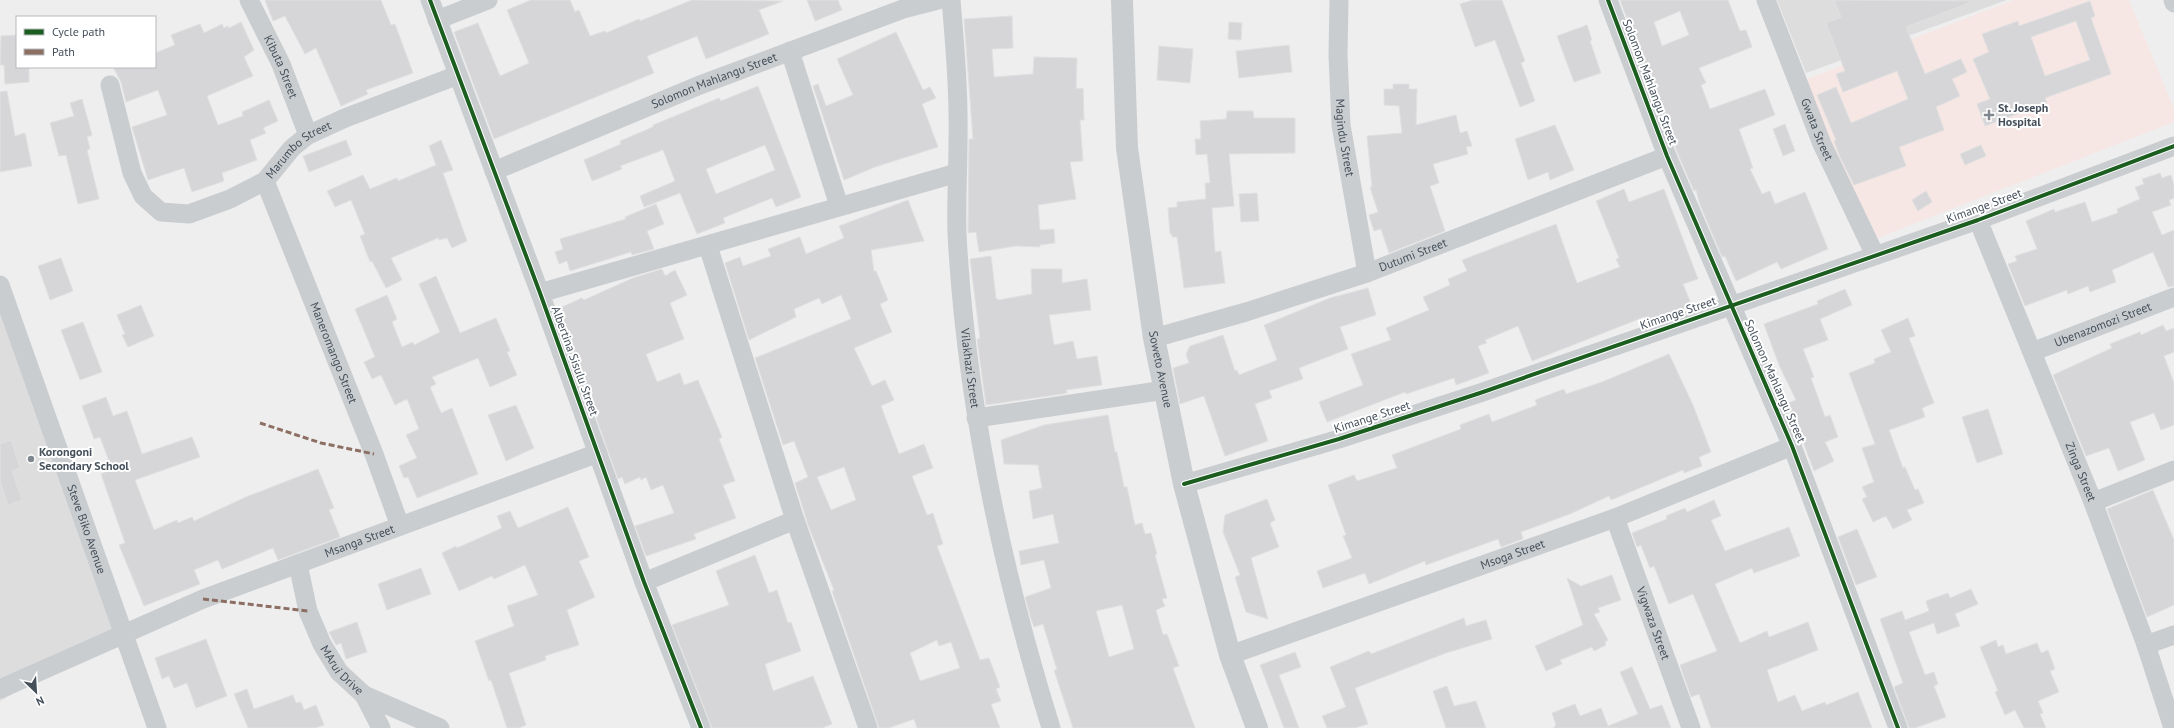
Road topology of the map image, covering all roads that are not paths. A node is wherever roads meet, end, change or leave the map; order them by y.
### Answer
1 (249, 0) edge
2 (430, 0) edge
3 (488, 0) edge
4 (938, 0) edge
5 (952, 0) edge
6 (1122, 0) edge
7 (1339, 0) edge
8 (1608, 0) edge
9 (1766, 0) edge
10 (2173, 0) edge
11 (2174, 3) edge
12 (900, 4) edge
13 (437, 20) junction
14 (790, 51) junction
15 (458, 75) junction
16 (110, 85) dead end
17 (308, 135) junction
18 (2174, 146) edge
19 (1667, 156) junction
20 (494, 171) junction
21 (957, 173) junction
22 (265, 181) junction
23 (839, 206) junction
24 (1978, 220) junction
25 (708, 246) junction
26 (1875, 255) junction
27 (1367, 273) junction
28 (0, 285) edge
29 (540, 293) junction
30 (2174, 297) edge
31 (1731, 306) junction
32 (1154, 338) junction
33 (2032, 352) junction
34 (1165, 390) junction
35 (976, 418) junction
36 (1792, 446) junction
37 (598, 453) junction
38 (2174, 470) edge
39 (1184, 484) junction
40 (2094, 502) junction
41 (1615, 518) junction
42 (795, 520) junction
43 (400, 526) junction
44 (298, 564) junction
45 (644, 582) junction
46 (124, 633) junction
47 (2174, 635) edge
48 (2146, 645) junction
49 (1230, 655) junction
50 (0, 689) edge
51 (364, 695) junction
52 (157, 728) edge
53 (381, 728) edge
54 (440, 728) edge
55 (701, 728) edge
56 (868, 728) edge
57 (1051, 728) edge
58 (1257, 728) edge
59 (1691, 728) edge
60 (1898, 728) edge
61 (2173, 728) edge

1 - 17 street, Kibuta Street
2 - 13 street, Albertina Sisulu Street
3 - 13 street
4 - 12 street, Solomon Mahlangu Street
5 - 21 street, Vilakhazi Street
6 - 32 street, Soweto Avenue
7 - 27 street, Magindu Street
8 - 19 street, Solomon Mahlangu Street
9 - 26 street, Gwata Street
10 - 11 street
12 - 14 street, Solomon Mahlangu Street
13 - 15 street, Albertina Sisulu Street
14 - 20 street, Solomon Mahlangu Street
14 - 23 street
15 - 17 street, Marumbo Street
15 - 20 street, Albertina Sisulu Street
16 - 22 street, Marumbo Street
17 - 22 street, Marumbo Street
18 - 24 street, Kimange Street
19 - 27 street, Dutumi Street
19 - 31 street, Solomon Mahlangu Street
20 - 29 street, Albertina Sisulu Street
21 - 23 street
21 - 35 street, Vilakhazi Street
22 - 43 street, Maneromango Street
23 - 25 street
24 - 26 street, Kimange Street
24 - 33 street, Zinga Street
25 - 29 street
25 - 42 street
26 - 31 street, Kimange Street
27 - 32 street, Dutumi Street
28 - 46 street, Steve Biko Avenue
29 - 37 street, Albertina Sisulu Street
30 - 33 street, Ubenazomozi Street
31 - 36 street, Solomon Mahlangu Street
31 - 39 street, Kimange Street
32 - 34 street, Soweto Avenue
33 - 40 street, Zinga Street
34 - 35 street
34 - 39 street, Soweto Avenue
35 - 57 street, Vilakhazi Street
36 - 41 street, Msoga Street
36 - 60 street, Solomon Mahlangu Street
37 - 43 street, Msanga Street
37 - 45 street, Albertina Sisulu Street
38 - 40 street
39 - 49 street, Soweto Avenue
40 - 48 street, Zinga Street
41 - 49 street, Msoga Street
41 - 59 street, Vigwaza Street
42 - 45 street
42 - 56 street
43 - 44 street, Msanga Street
44 - 46 street, Msanga Street
44 - 51 street, MArui Drive
45 - 55 street, Albertina Sisulu Street
46 - 50 street, Msanga Street
46 - 52 street, Steve Biko Avenue
47 - 48 street
48 - 61 street, Zinga Street
49 - 58 street, Soweto Avenue
51 - 53 street
51 - 54 street, MArui Drive

